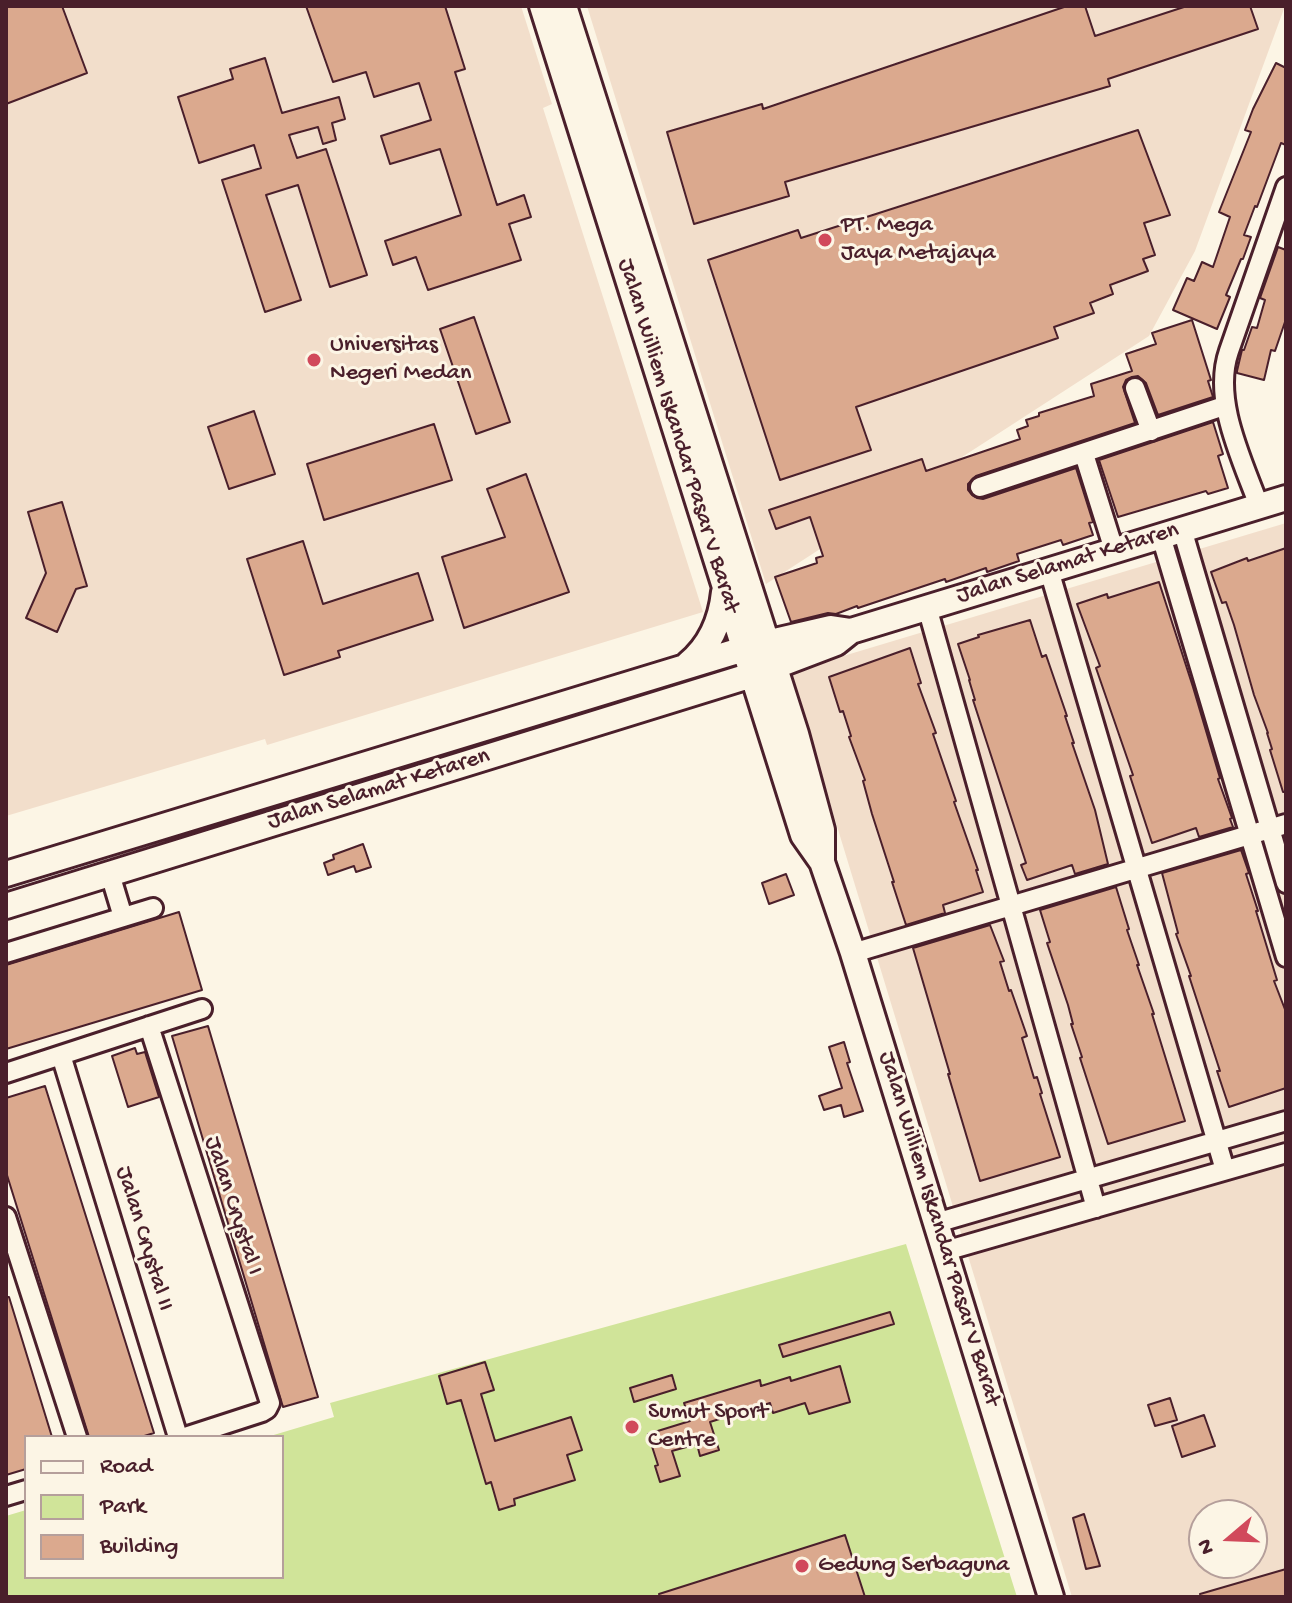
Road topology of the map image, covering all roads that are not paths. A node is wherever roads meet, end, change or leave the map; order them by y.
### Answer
1 (542, 6) edge
2 (564, 6) edge
3 (1286, 187) edge
4 (636, 269) junction
5 (1135, 388) dead end
6 (1224, 406) junction
7 (1151, 431) junction
8 (1084, 454) junction
9 (980, 487) dead end
10 (1286, 498) edge
11 (1259, 506) junction
12 (1172, 533) junction
13 (1114, 550) junction
14 (1049, 570) junction
15 (725, 588) junction
16 (927, 607) junction
17 (851, 631) junction
18 (755, 646) junction
19 (683, 668) junction
20 (763, 671) junction
21 (474, 732) junction
22 (484, 758) junction
23 (1278, 826) edge
24 (1250, 834) junction
25 (1137, 868) junction
26 (13, 872) edge
27 (110, 874) junction
28 (1286, 883) edge
29 (17, 902) edge
30 (1011, 905) junction
31 (153, 908) dead end
32 (123, 917) junction
33 (6, 953) edge
34 (853, 953) junction
35 (1286, 957) edge
36 (202, 1009) dead end
37 (149, 1026) junction
38 (61, 1055) junction
39 (6, 1073) edge
40 (1286, 1121) edge
41 (1217, 1141) junction
42 (1286, 1153) edge
43 (1225, 1170) junction
44 (1088, 1178) junction
45 (1096, 1208) junction
46 (6, 1217) edge
47 (936, 1223) junction
48 (945, 1251) junction
49 (76, 1435) edge
50 (177, 1435) edge
51 (191, 1435) edge
52 (1051, 1597) edge

1 - 4 street, Jalan Williem Iskandar Pasar V Barat
2 - 4 street, Jalan Williem Iskandar Pasar V Barat
3 - 6 street
4 - 15 street, Jalan Williem Iskandar Pasar V Barat
4 - 18 street, Jalan Williem Iskandar Pasar V Barat
5 - 7 street
6 - 7 street
6 - 11 street
7 - 8 street
8 - 9 street
8 - 13 street
10 - 11 street, Jalan Selamat Ketaren
11 - 12 street, Jalan Selamat Ketaren
12 - 13 street, Jalan Selamat Ketaren
12 - 23 street
12 - 24 street
13 - 14 street, Jalan Selamat Ketaren
14 - 16 street, Jalan Selamat Ketaren
14 - 25 street
15 - 18 street, Jalan Williem Iskandar Pasar V Barat
15 - 19 street
16 - 17 street, Jalan Selamat Ketaren
16 - 30 street
17 - 18 street, Jalan Selamat Ketaren
17 - 20 street, Jalan Selamat Ketaren
18 - 19 street, Jalan Selamat Ketaren
18 - 20 street, Jalan Williem Iskandar Pasar V Barat
19 - 21 street, Jalan Selamat Ketaren
20 - 22 street, Jalan Selamat Ketaren
20 - 34 street, Jalan Williem Iskandar Pasar V Barat
21 - 22 street
21 - 26 street, Jalan Selamat Ketaren
22 - 27 street, Jalan Selamat Ketaren
23 - 24 street
23 - 28 street
24 - 25 street
24 - 35 street
25 - 30 street
25 - 41 street
26 - 29 street
27 - 29 street, Jalan Selamat Ketaren
27 - 32 street
30 - 34 street
30 - 44 street
31 - 32 street
32 - 33 street
34 - 47 street, Jalan Williem Iskandar Pasar V Barat
36 - 37 street
37 - 38 street
37 - 51 street, Jalan Crystal I
38 - 39 street
38 - 50 street, Jalan Crystal II
40 - 41 street
41 - 43 street
41 - 44 street
42 - 43 street
43 - 45 street
44 - 45 street
44 - 47 street
45 - 48 street
46 - 49 street
47 - 48 street, Jalan Williem Iskandar Pasar V Barat
48 - 52 street, Jalan Williem Iskandar Pasar V Barat

